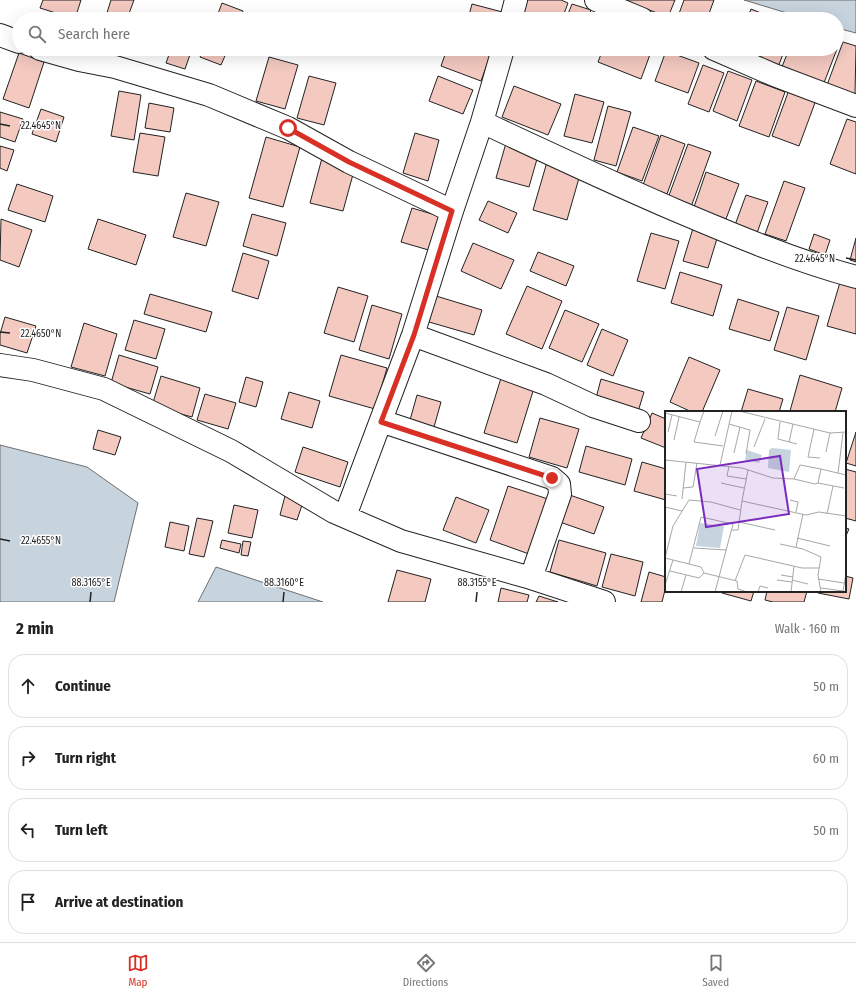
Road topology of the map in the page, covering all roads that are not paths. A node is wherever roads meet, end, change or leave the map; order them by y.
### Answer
1 (596, 0) edge
2 (625, 12) edge
3 (0, 36) edge
4 (12, 40) edge
5 (65, 56) edge
6 (501, 56) edge
7 (730, 56) edge
8 (856, 106) edge
9 (482, 122) junction
10 (452, 211) junction
11 (856, 277) edge
12 (414, 335) junction
13 (0, 365) edge
14 (639, 421) dead end
15 (381, 422) junction
16 (345, 516) junction
17 (531, 578) junction
18 (604, 602) edge

1 - 2 street
3 - 4 street
5 - 10 street
6 - 9 street
7 - 8 street
9 - 10 street
9 - 11 street
10 - 12 street
12 - 14 street
12 - 15 street
13 - 16 street
15 - 16 street
15 - 17 street
16 - 17 street
17 - 18 street

